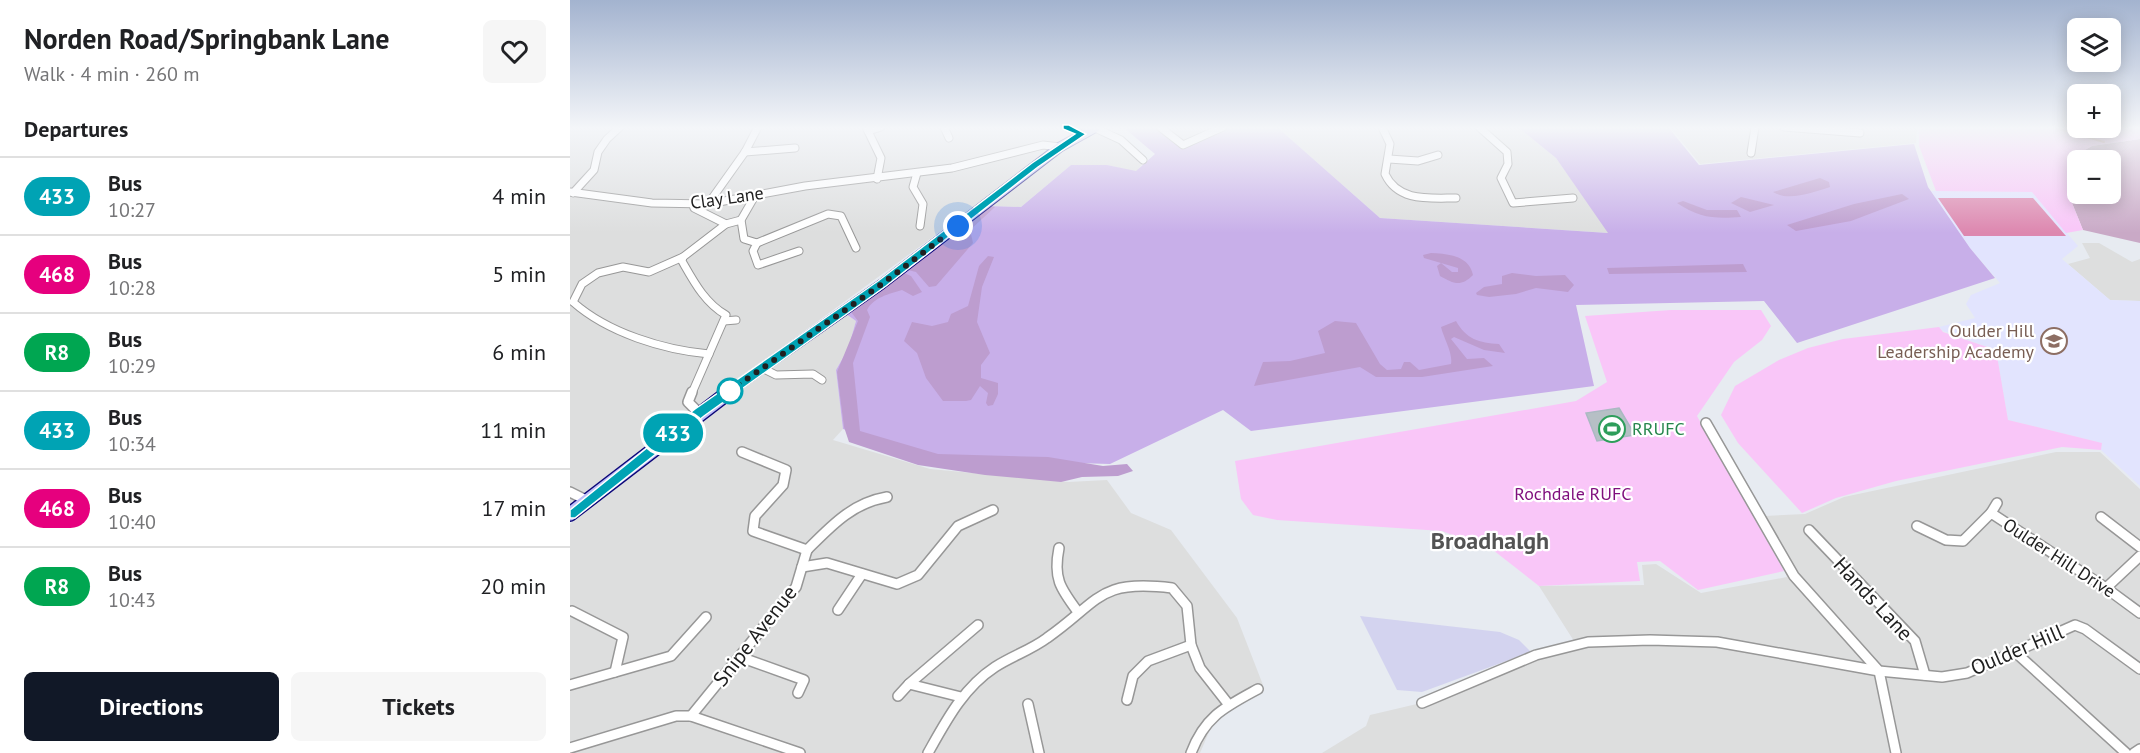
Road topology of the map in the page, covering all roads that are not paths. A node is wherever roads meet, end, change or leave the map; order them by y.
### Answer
1 (596, 162) edge
2 (738, 162) edge
3 (880, 162) edge
4 (979, 162) edge
5 (1040, 162) edge
6 (1388, 162) edge
7 (1509, 162) edge
8 (917, 173) junction
9 (877, 178) junction
10 (572, 192) edge
11 (756, 194) junction
12 (1456, 198) dead end
13 (1573, 198) dead end
14 (708, 204) junction
15 (693, 205) junction
16 (741, 220) junction
17 (726, 224) junction
18 (920, 226) dead end
19 (757, 243) junction
20 (856, 248) dead end
21 (799, 251) dead end
22 (683, 257) junction
23 (736, 320) dead end
24 (723, 321) junction
25 (709, 354) junction
26 (762, 368) junction
27 (822, 380) dead end
28 (699, 412) junction
29 (1706, 423) dead end
30 (742, 452) dead end
31 (570, 492) edge
32 (887, 497) dead end
33 (586, 500) junction
34 (1997, 503) dead end
35 (993, 510) dead end
36 (1991, 513) junction
37 (570, 514) edge
38 (2102, 517) dead end
39 (1917, 526) dead end
40 (1809, 530) dead end
41 (2140, 547) edge
42 (1059, 548) dead end
43 (807, 550) junction
44 (2140, 556) edge
45 (802, 567) junction
46 (862, 574) junction
47 (2106, 588) junction
48 (572, 610) dead end
49 (838, 610) dead end
50 (1078, 612) junction
51 (2140, 614) edge
52 (706, 617) dead end
53 (978, 625) dead end
54 (1191, 645) junction
55 (2014, 651) junction
56 (740, 657) junction
57 (2140, 669) edge
58 (1879, 671) junction
59 (615, 672) junction
60 (1925, 675) junction
61 (909, 684) junction
62 (570, 685) edge
63 (1258, 689) dead end
64 (798, 693) dead end
65 (898, 696) dead end
66 (961, 697) junction
67 (1127, 700) dead end
68 (1422, 703) dead end
69 (1028, 704) dead end
70 (1229, 705) junction
71 (691, 716) junction
72 (576, 749) edge
73 (2140, 749) edge
74 (800, 753) edge
75 (928, 753) edge
76 (1039, 753) edge
77 (1191, 753) edge
78 (1896, 753) edge
79 (2126, 753) edge
80 (2134, 753) edge

1 - 10 street
2 - 14 street
3 - 9 street
4 - 8 street, Clay Lane
5 - 26 street
6 - 12 street
7 - 13 street
8 - 9 street, Clay Lane
8 - 18 street
9 - 11 street, Clay Lane
10 - 15 street, Clay Lane
11 - 14 street, Clay Lane
11 - 16 street
14 - 15 street, Clay Lane
15 - 17 street
16 - 17 street
16 - 19 street
17 - 22 street
19 - 20 street
19 - 21 street
22 - 24 street
22 - 25 street
23 - 24 street
24 - 25 street
25 - 28 street
26 - 27 street
26 - 28 street
28 - 33 street
29 - 58 street
30 - 43 street
31 - 33 street
32 - 43 street
33 - 37 street
34 - 36 street
35 - 46 street
36 - 39 street, Oulder Hill Drive
36 - 47 street, Oulder Hill Drive
38 - 41 street
40 - 60 street, Hands Lane
42 - 50 street
43 - 45 street, Snipe Avenue
44 - 47 street
45 - 46 street
45 - 56 street, Snipe Avenue
46 - 49 street
47 - 51 street, Oulder Hill Drive
48 - 59 street
50 - 54 street
50 - 66 street
52 - 59 street
53 - 61 street
54 - 67 street
54 - 70 street
55 - 57 street, Oulder Hill
55 - 60 street, Oulder Hill
55 - 79 street
56 - 64 street
56 - 71 street, Snipe Avenue
58 - 60 street, Oulder Hill
58 - 68 street, Oulder Hill
58 - 78 street
59 - 62 street
61 - 65 street
61 - 66 street
63 - 70 street
66 - 75 street
69 - 76 street
70 - 77 street
71 - 72 street
71 - 74 street
73 - 80 street

